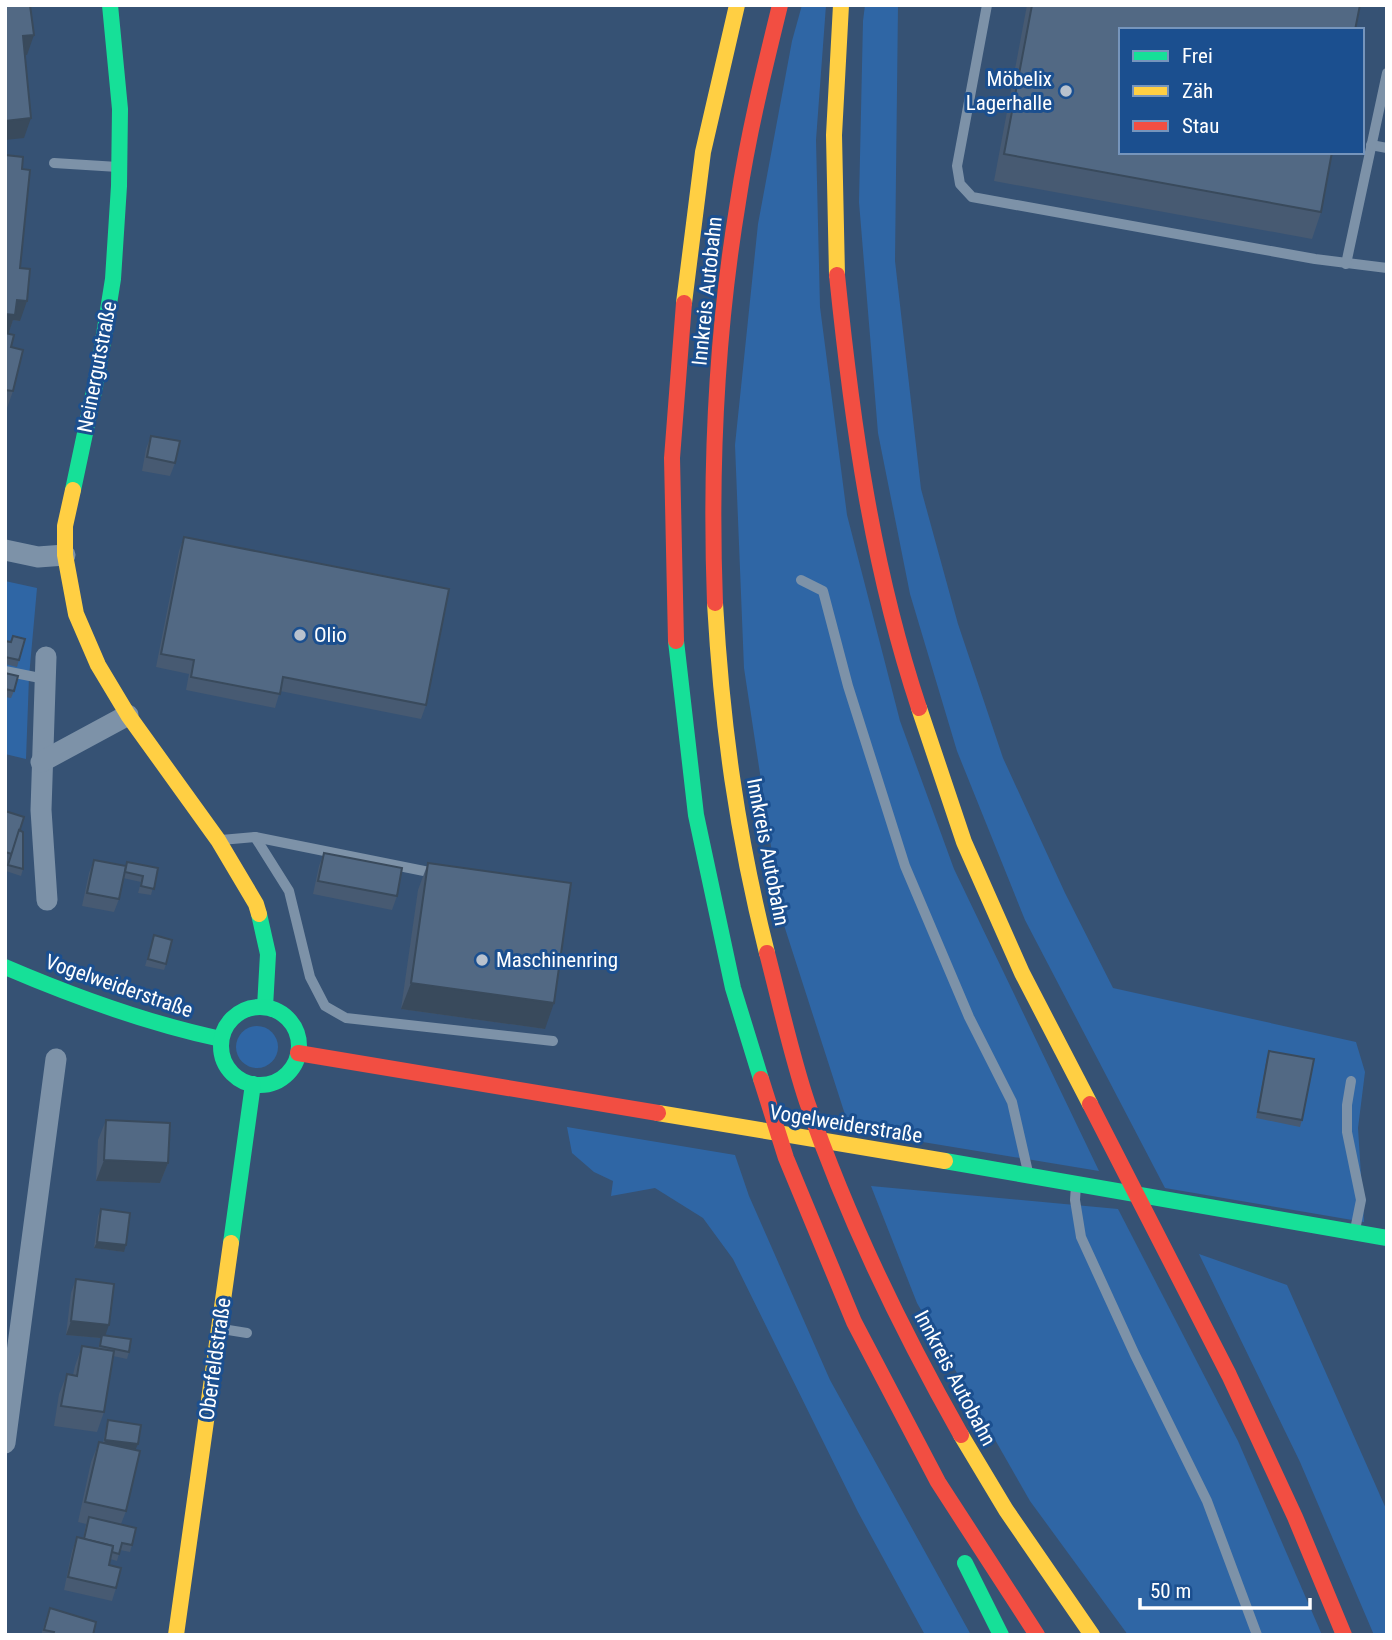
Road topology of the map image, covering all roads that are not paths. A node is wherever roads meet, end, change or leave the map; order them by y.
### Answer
1 (110, 5) edge
2 (737, 5) edge
3 (780, 5) edge
4 (841, 5) edge
5 (987, 5) edge
6 (1387, 73) edge
7 (1371, 145) junction
8 (1387, 148) edge
9 (54, 163) dead end
10 (119, 167) junction
11 (1346, 264) junction
12 (1387, 268) edge
13 (5, 550) edge
14 (65, 555) junction
15 (801, 580) dead end
16 (46, 657) dead end
17 (5, 671) edge
18 (45, 679) junction
19 (128, 715) junction
20 (41, 762) junction
21 (255, 837) junction
22 (218, 840) junction
23 (446, 876) edge
24 (47, 900) dead end
25 (5, 967) edge
26 (265, 1007) junction
27 (221, 1039) junction
28 (553, 1041) dead end
29 (298, 1053) junction
30 (56, 1059) dead end
31 (1351, 1081) dead end
32 (253, 1084) junction
33 (1029, 1175) junction
34 (1076, 1183) junction
35 (1355, 1230) junction
36 (1387, 1238) edge
37 (219, 1328) junction
38 (247, 1333) dead end
39 (912, 1435) junction
40 (5, 1443) edge
41 (176, 1635) edge
42 (1000, 1635) edge
43 (1037, 1635) edge
44 (1092, 1635) edge
45 (1257, 1635) edge
46 (1344, 1635) edge

1 - 10 main road, Neinergutstraße
2 - 39 main road, Innkreis Autobahn
3 - 44 main road, Innkreis Autobahn
4 - 46 main road
5 - 11 lane
6 - 7 lane
7 - 8 lane
7 - 11 lane
9 - 10 lane
10 - 14 main road, Neinergutstraße
11 - 12 lane
13 - 14 street
14 - 19 main road, Neinergutstraße
15 - 33 lane
16 - 18 street
17 - 18 lane
18 - 20 street
19 - 20 street
19 - 22 main road, Neinergutstraße
20 - 24 street
21 - 22 lane
21 - 23 lane
21 - 28 lane
22 - 26 main road, Neinergutstraße
25 - 27 main road, Vogelweiderstraße
26 - 27 main road
26 - 29 main road
27 - 32 main road
29 - 32 main road
29 - 33 main road, Vogelweiderstraße
30 - 40 street
31 - 35 lane
32 - 37 main road, Oberfeldstraße
33 - 34 main road, Vogelweiderstraße
34 - 35 main road, Vogelweiderstraße
34 - 45 lane
35 - 36 main road, Vogelweiderstraße
37 - 38 lane
37 - 41 main road, Oberfeldstraße
39 - 42 main road
39 - 43 main road, Innkreis Autobahn

